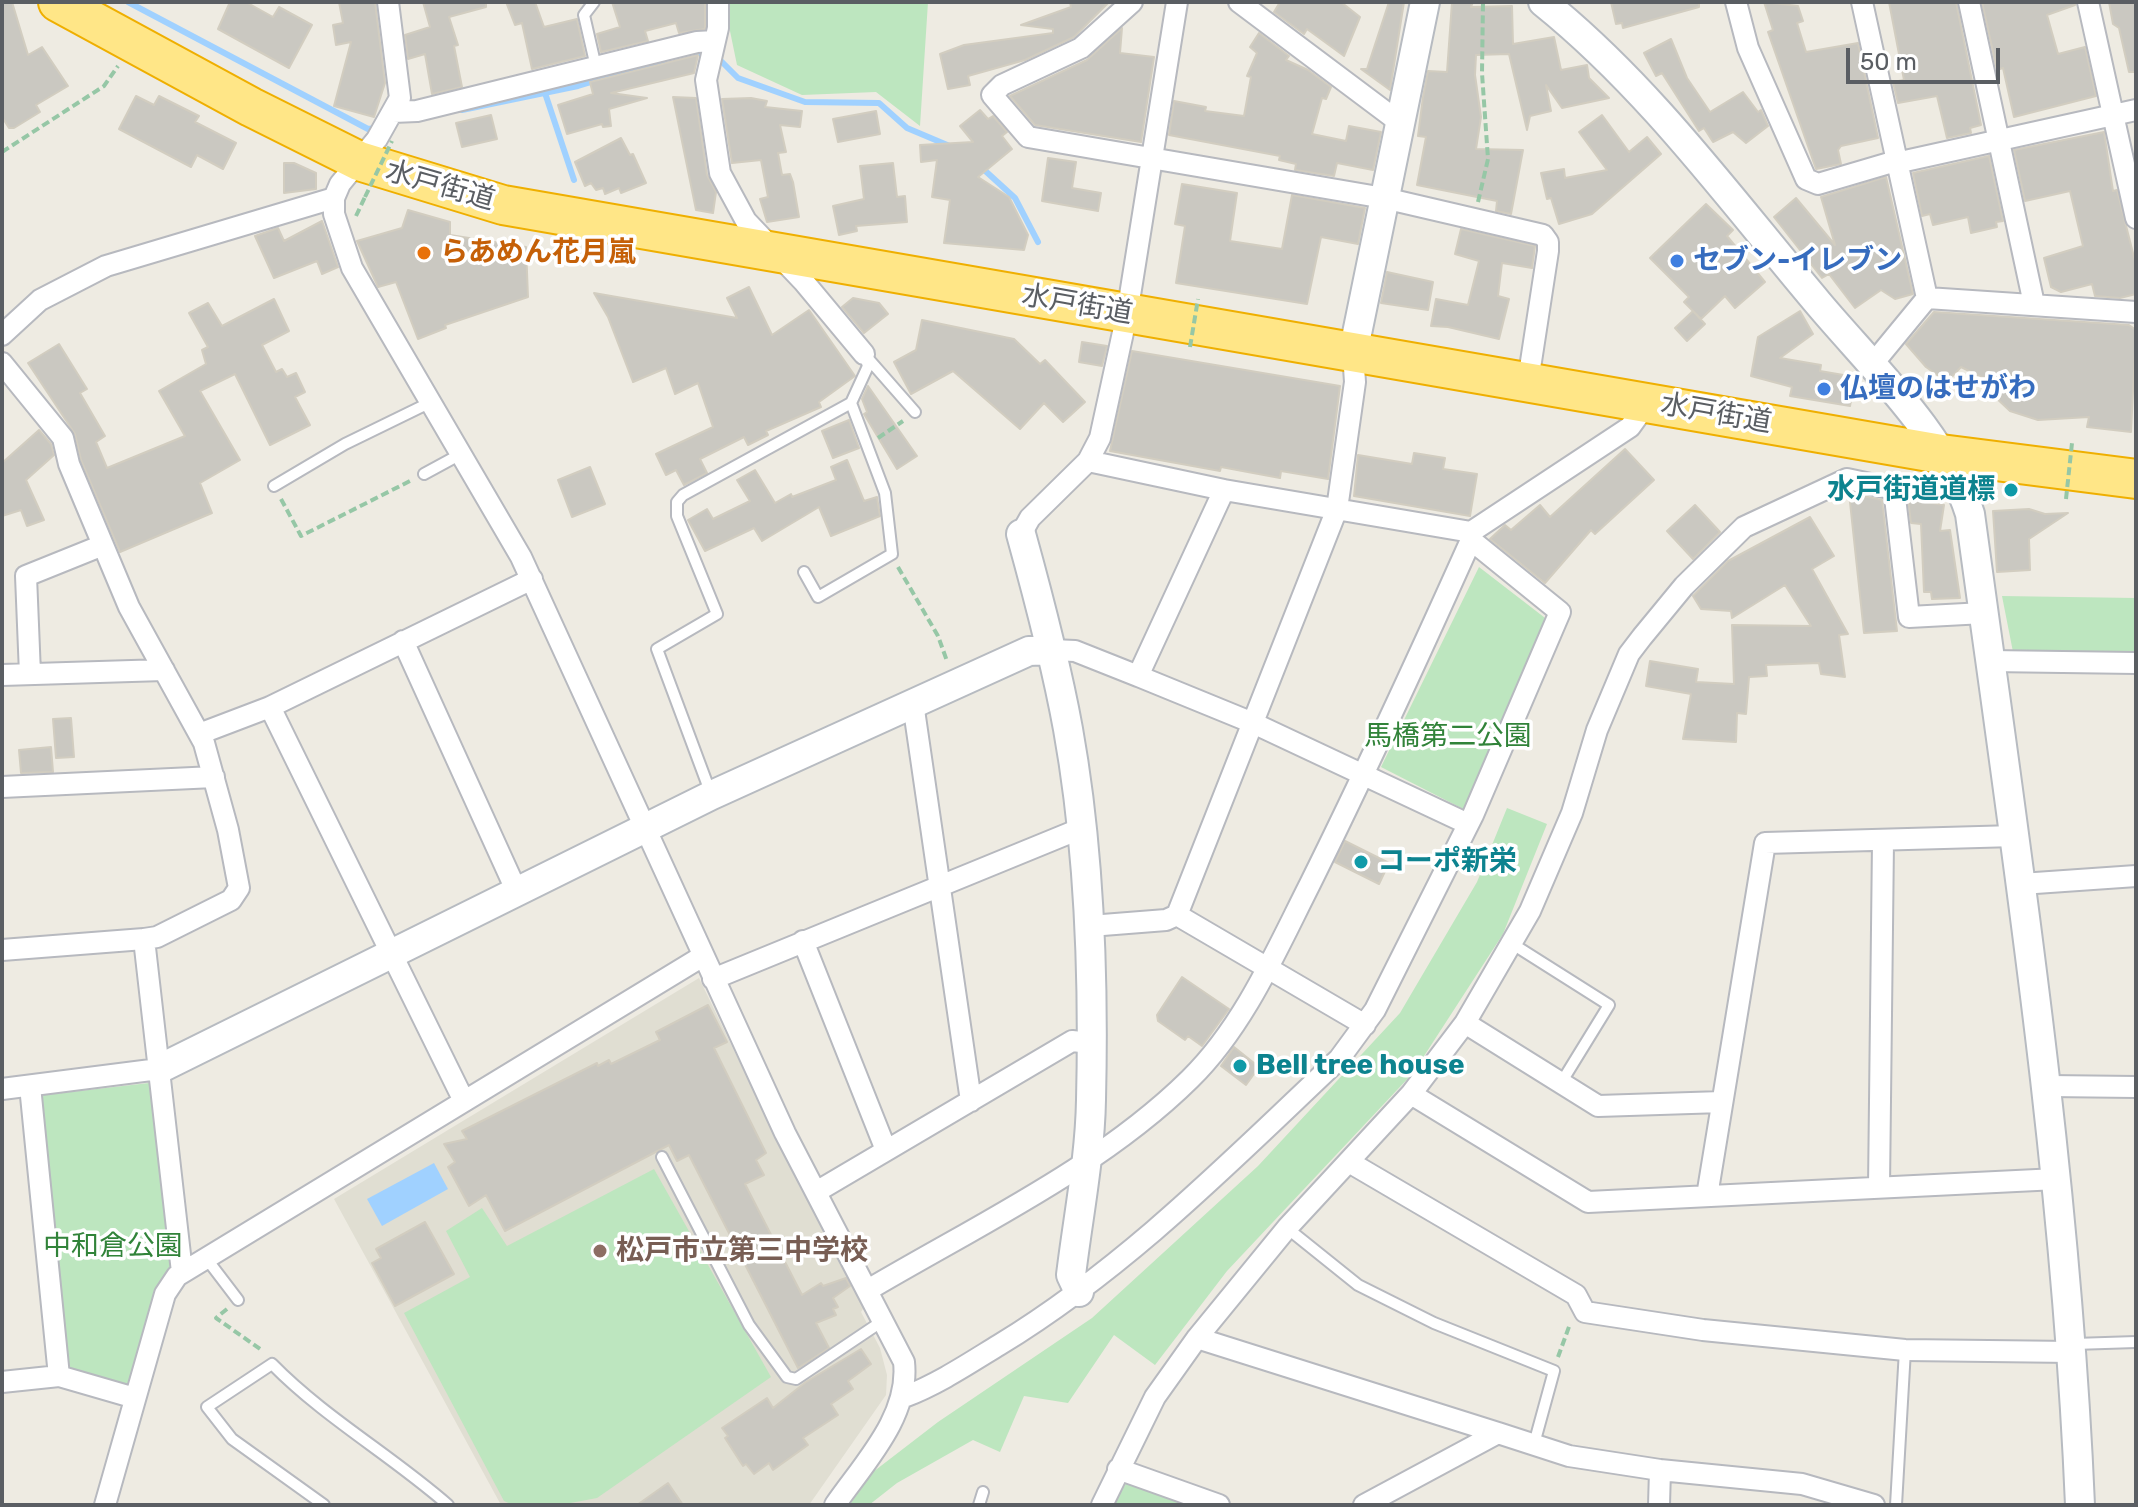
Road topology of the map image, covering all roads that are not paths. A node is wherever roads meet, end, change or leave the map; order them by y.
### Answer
1 (58, 2) edge
2 (388, 2) edge
3 (594, 2) edge
4 (718, 2) edge
5 (1132, 2) edge
6 (1177, 2) edge
7 (1239, 2) edge
8 (1425, 2) edge
9 (1543, 2) edge
10 (1736, 2) edge
11 (1862, 2) edge
12 (1969, 2) edge
13 (2088, 2) edge
14 (712, 51) junction
15 (596, 68) junction
16 (2136, 110) edge
17 (391, 115) junction
18 (2113, 115) junction
19 (1399, 122) junction
20 (1999, 139) junction
21 (1152, 158) junction
22 (374, 159) junction
23 (1896, 162) junction
24 (334, 198) junction
25 (1384, 198) junction
26 (2136, 218) edge
27 (778, 254) junction
28 (1927, 298) junction
29 (2034, 304) junction
30 (2136, 312) edge
31 (1127, 314) junction
32 (2, 335) edge
33 (1353, 353) junction
34 (864, 354) junction
35 (2, 363) edge
36 (1871, 366) junction
37 (1528, 381) junction
38 (1648, 402) junction
39 (429, 403) junction
40 (851, 403) junction
41 (915, 412) road end
42 (1941, 454) junction
43 (459, 455) junction
44 (1088, 461) junction
45 (2135, 472) edge
46 (424, 474) road end
47 (274, 486) road end
48 (1224, 490) junction
49 (1337, 509) junction
50 (1021, 534) joint
51 (1471, 536) junction
52 (103, 545) junction
53 (804, 572) dead end
54 (532, 579) junction
55 (1984, 613) junction
56 (403, 641) junction
57 (1052, 650) junction
58 (1990, 661) junction
59 (164, 670) junction
60 (2135, 670) edge
61 (30, 674) junction
62 (2, 675) edge
63 (1138, 676) junction
64 (913, 703) junction
65 (270, 707) junction
66 (1253, 723) junction
67 (199, 734) junction
68 (1364, 776) junction
69 (214, 777) junction
70 (2, 787) edge
71 (712, 795) junction
72 (1466, 823) junction
73 (1082, 828) junction
74 (645, 829) junction
75 (2015, 836) junction
76 (1883, 842) junction
77 (2136, 876) edge
78 (2021, 884) junction
79 (939, 887) junction
80 (517, 892) junction
81 (1177, 915) junction
82 (1090, 926) junction
83 (144, 939) junction
84 (803, 941) junction
85 (1511, 943) junction
86 (2, 950) edge
87 (395, 955) junction
88 (703, 956) junction
89 (1268, 967) junction
90 (713, 979) junction
91 (1465, 1023) junction
92 (1365, 1025) junction
93 (1091, 1043) junction
94 (159, 1069) junction
95 (1561, 1083) junction
96 (30, 1086) junction
97 (2048, 1086) junction
98 (2136, 1087) edge
99 (2, 1089) edge
100 (1411, 1094) junction
101 (464, 1101) junction
102 (971, 1101) junction
103 (1722, 1102) junction
104 (886, 1150) junction
105 (662, 1157) dead end
106 (1086, 1161) junction
107 (1349, 1162) junction
108 (2057, 1179) junction
109 (1879, 1187) junction
110 (816, 1192) junction
111 (1707, 1196) junction
112 (1287, 1228) junction
113 (206, 1258) junction
114 (182, 1272) junction
115 (868, 1290) junction
116 (1079, 1292) junction
117 (238, 1300) road end
118 (884, 1320) junction
119 (1197, 1338) junction
120 (2136, 1342) edge
121 (2072, 1348) junction
122 (1905, 1350) junction
123 (59, 1376) junction
124 (2, 1382) edge
125 (904, 1397) junction
126 (135, 1398) junction
127 (1498, 1433) junction
128 (1534, 1444) junction
129 (1118, 1469) junction
130 (1660, 1470) junction
131 (983, 1492) dead end
132 (105, 1505) edge
133 (324, 1505) edge
134 (448, 1505) edge
135 (835, 1505) edge
136 (979, 1505) edge
137 (1102, 1505) edge
138 (1219, 1505) edge
139 (1364, 1505) edge
140 (1659, 1505) edge
141 (1874, 1505) edge
142 (1896, 1505) edge
143 (2080, 1505) edge

1 - 22 highway, 水戸街道
2 - 17 street
3 - 15 lane
4 - 14 street
5 - 21 street
6 - 21 street
7 - 19 street
8 - 19 street
9 - 36 street
10 - 23 street
11 - 23 street
12 - 20 street
13 - 18 street
14 - 15 street
14 - 27 street
15 - 17 street
16 - 18 street
17 - 22 street
18 - 20 street
18 - 26 street
19 - 25 street
20 - 23 street
20 - 29 street
21 - 25 street
21 - 31 street
22 - 24 street
22 - 27 highway, 水戸街道
23 - 28 street
24 - 32 street
24 - 39 street
25 - 33 street
25 - 37 street
27 - 31 highway, 水戸街道
27 - 34 street
28 - 29 street
28 - 36 street
29 - 30 street
31 - 33 highway, 水戸街道
31 - 44 street
33 - 37 highway, 水戸街道
33 - 49 street
34 - 40 lane
34 - 41 lane
35 - 52 street
36 - 42 street
37 - 38 highway, 水戸街道
38 - 42 highway, 水戸街道
38 - 51 street
39 - 43 street
39 - 47 lane
40 - 53 lane
40 - 71 lane
42 - 45 highway, 水戸街道
42 - 55 street
43 - 46 lane
43 - 54 street
44 - 48 street
44 - 50 street
48 - 49 street
48 - 63 street
49 - 51 street
49 - 66 street
50 - 57 street
51 - 68 street
51 - 72 street
52 - 59 street
52 - 61 street
54 - 56 street
54 - 74 street
55 - 58 street
55 - 85 street
56 - 65 street
56 - 80 street
57 - 63 street
57 - 64 street
57 - 73 street
58 - 60 street
58 - 75 street
59 - 61 street
59 - 67 street
61 - 62 street
63 - 66 street
64 - 71 street
64 - 79 street
65 - 67 street
65 - 87 street
66 - 68 street
66 - 81 street
67 - 69 street
68 - 72 street
68 - 89 street
69 - 70 street
69 - 83 street
71 - 74 street
72 - 92 street
73 - 79 street
73 - 82 street
74 - 80 street
74 - 88 street
75 - 76 street
75 - 78 street
76 - 103 street
76 - 109 street
77 - 78 street
78 - 97 street
79 - 84 street
79 - 102 street
80 - 87 street
81 - 82 street
81 - 89 street
82 - 93 street
83 - 86 street
83 - 94 street
84 - 90 street
84 - 104 street
85 - 91 street
85 - 95 lane
87 - 94 street
87 - 101 street
88 - 90 street
88 - 101 street
89 - 92 street
89 - 106 street
90 - 110 street
91 - 95 street
91 - 100 street
92 - 116 street
93 - 102 street
93 - 106 street
94 - 96 street
94 - 114 street
95 - 103 street
96 - 99 street
96 - 123 street
97 - 98 street
97 - 108 street
100 - 107 street
100 - 111 street
101 - 113 street
102 - 104 street
103 - 111 street
104 - 110 street
105 - 118 lane
106 - 115 street
106 - 116 street
107 - 112 street
107 - 122 street
108 - 109 street
108 - 121 street
109 - 111 street
110 - 115 street
112 - 119 street
112 - 128 lane
113 - 114 street
113 - 117 lane
114 - 126 street
115 - 118 street
116 - 125 street
118 - 125 street
119 - 127 street
119 - 129 street
120 - 121 lane
121 - 122 street
121 - 143 street
122 - 142 lane
123 - 124 street
123 - 126 street
125 - 135 street
126 - 132 street
127 - 128 street
127 - 139 street
128 - 130 street
129 - 137 street
129 - 138 street
130 - 140 street
130 - 141 street
131 - 136 lane
133 - 134 lane

